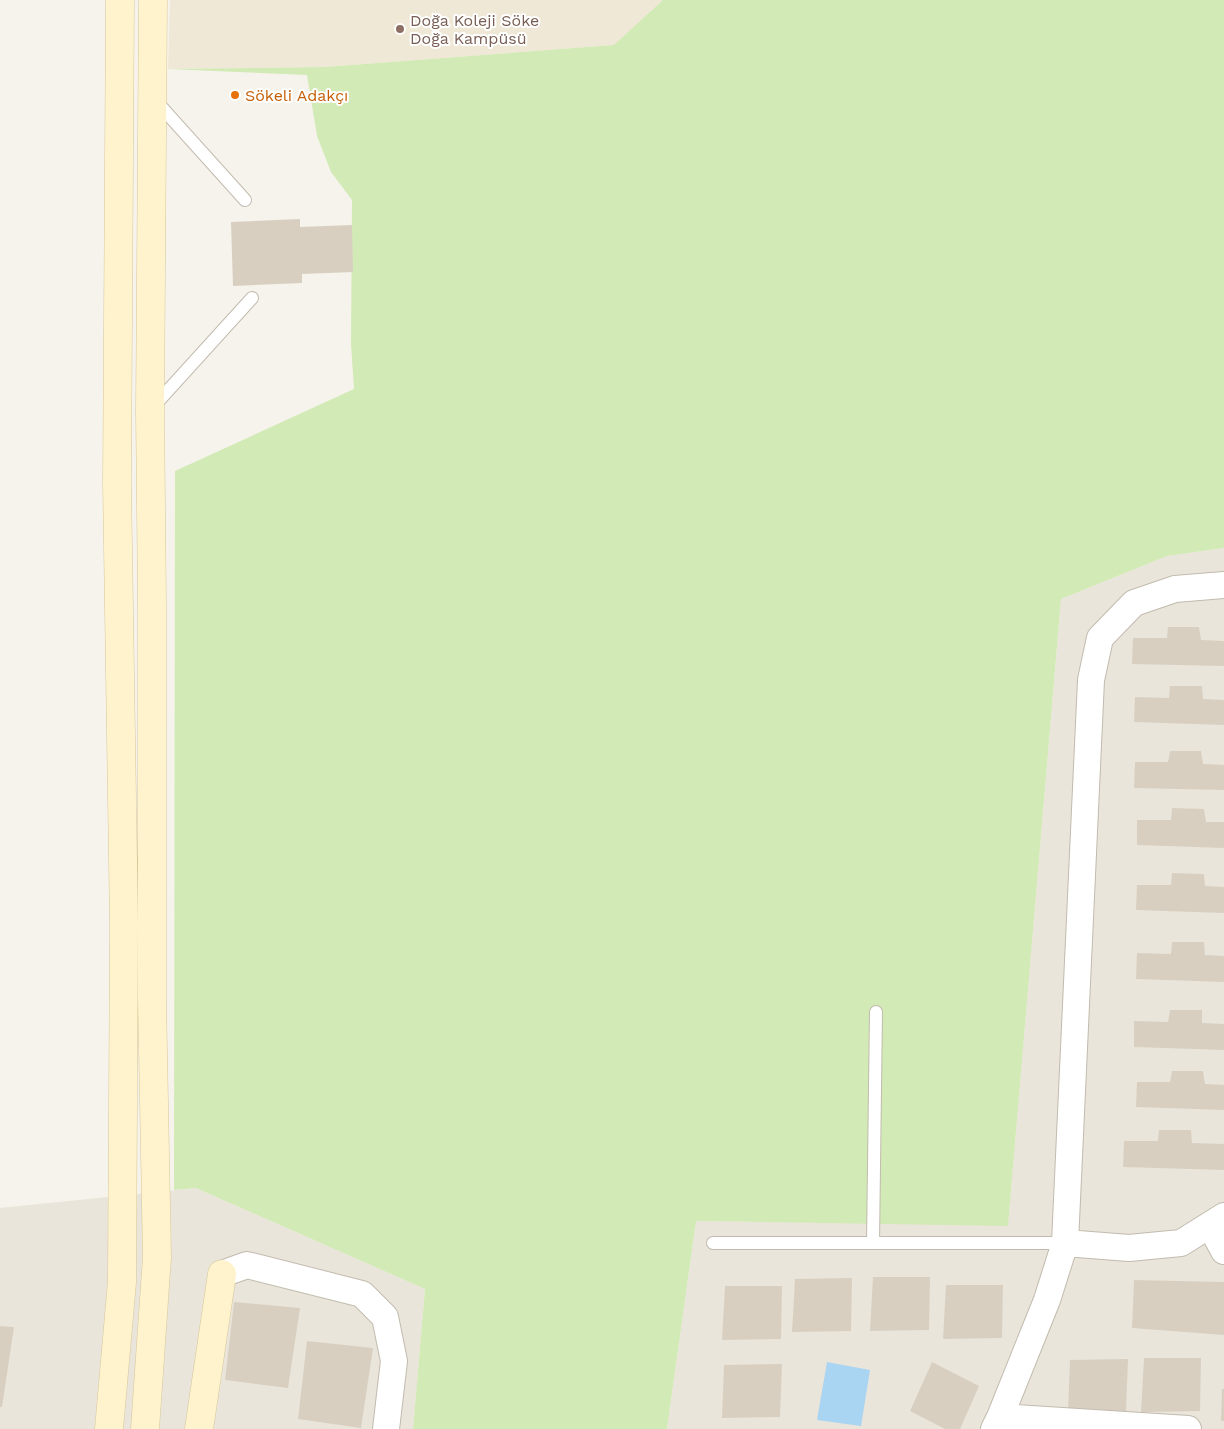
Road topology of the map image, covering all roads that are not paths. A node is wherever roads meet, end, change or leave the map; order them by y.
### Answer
1 (120, 0) edge
2 (153, 0) edge
3 (152, 97) junction
4 (245, 200) dead end
5 (252, 298) dead end
6 (150, 411) junction
7 (1224, 585) edge
8 (876, 1012) dead end
9 (1217, 1221) edge
10 (713, 1243) dead end
11 (873, 1243) junction
12 (1065, 1243) junction
13 (1224, 1251) edge
14 (222, 1274) joint
15 (997, 1423) edge
16 (109, 1429) edge
17 (145, 1429) edge
18 (199, 1429) edge
19 (386, 1429) edge
20 (1188, 1429) edge

1 - 16 main road
2 - 3 main road
3 - 4 lane
3 - 6 main road
5 - 6 lane
6 - 17 main road
7 - 12 street
8 - 11 lane
9 - 12 street
9 - 13 street
10 - 11 lane
11 - 12 lane
12 - 15 street
14 - 18 main road
14 - 19 street
15 - 20 street

